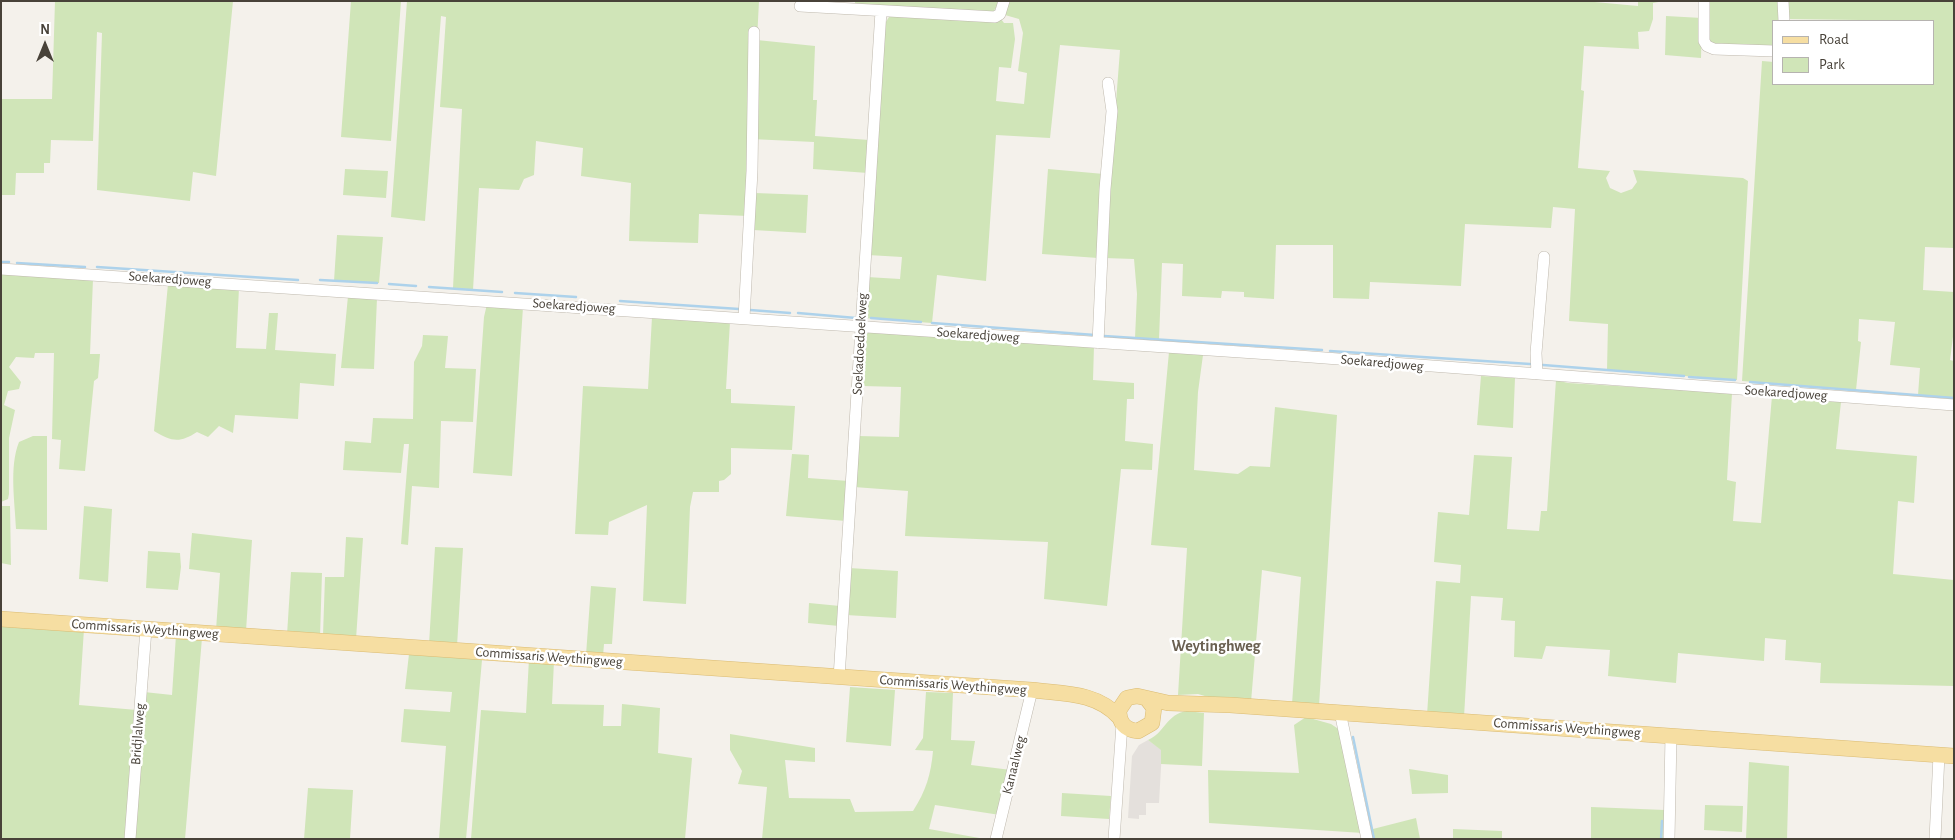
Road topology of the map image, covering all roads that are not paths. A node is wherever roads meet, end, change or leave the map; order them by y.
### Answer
1 (1004, 1) edge
2 (1704, 1) edge
3 (1783, 1) edge
4 (800, 6) dead end
5 (881, 11) junction
6 (1784, 20) edge
7 (754, 32) dead end
8 (1772, 51) edge
9 (1108, 83) dead end
10 (1544, 257) dead end
11 (1, 269) edge
12 (744, 318) junction
13 (862, 326) junction
14 (1098, 343) junction
15 (1538, 374) junction
16 (1954, 405) edge
17 (1, 619) edge
18 (146, 629) junction
19 (839, 678) junction
20 (1032, 690) junction
21 (1127, 698) junction
22 (1097, 699) junction
23 (1147, 699) junction
24 (1180, 702) junction
25 (1340, 712) junction
26 (1154, 718) junction
27 (1121, 721) junction
28 (1141, 730) junction
29 (1672, 735) junction
30 (1946, 756) edge
31 (1118, 763) junction
32 (130, 839) edge
33 (996, 839) edge
34 (1114, 839) edge
35 (1368, 839) edge
36 (1669, 839) edge
37 (1935, 839) edge

1 - 5 street
2 - 8 street
3 - 6 street
4 - 5 street
5 - 13 street, Soekadoedoekweg
7 - 12 street
9 - 14 street
10 - 15 street
11 - 12 street, Soekaredjoweg
12 - 13 street, Soekaredjoweg
13 - 14 street, Soekaredjoweg
13 - 19 street, Soekadoedoekweg
14 - 15 street, Soekaredjoweg
15 - 16 street, Soekaredjoweg
17 - 18 main road, Commissaris Weythingweg
18 - 19 main road, Commissaris Weythingweg
18 - 32 street, Bridjlalweg
19 - 20 main road, Commissaris Weythingweg
20 - 22 main road, Commissaris Weythingweg
20 - 33 street, Kanaalweg
21 - 22 main road, Commissaris Weythingweg
21 - 23 main road
21 - 27 main road
22 - 27 main road, Commissaris Weythingweg
23 - 24 main road, Commissaris Weythingweg
23 - 26 main road
24 - 25 main road, Commissaris Weythingweg
24 - 26 main road
25 - 29 main road, Commissaris Weythingweg
25 - 35 street
26 - 28 main road
27 - 28 main road
27 - 31 street
28 - 31 street
29 - 30 main road, Commissaris Weythingweg
29 - 36 street
30 - 37 street
31 - 34 street

